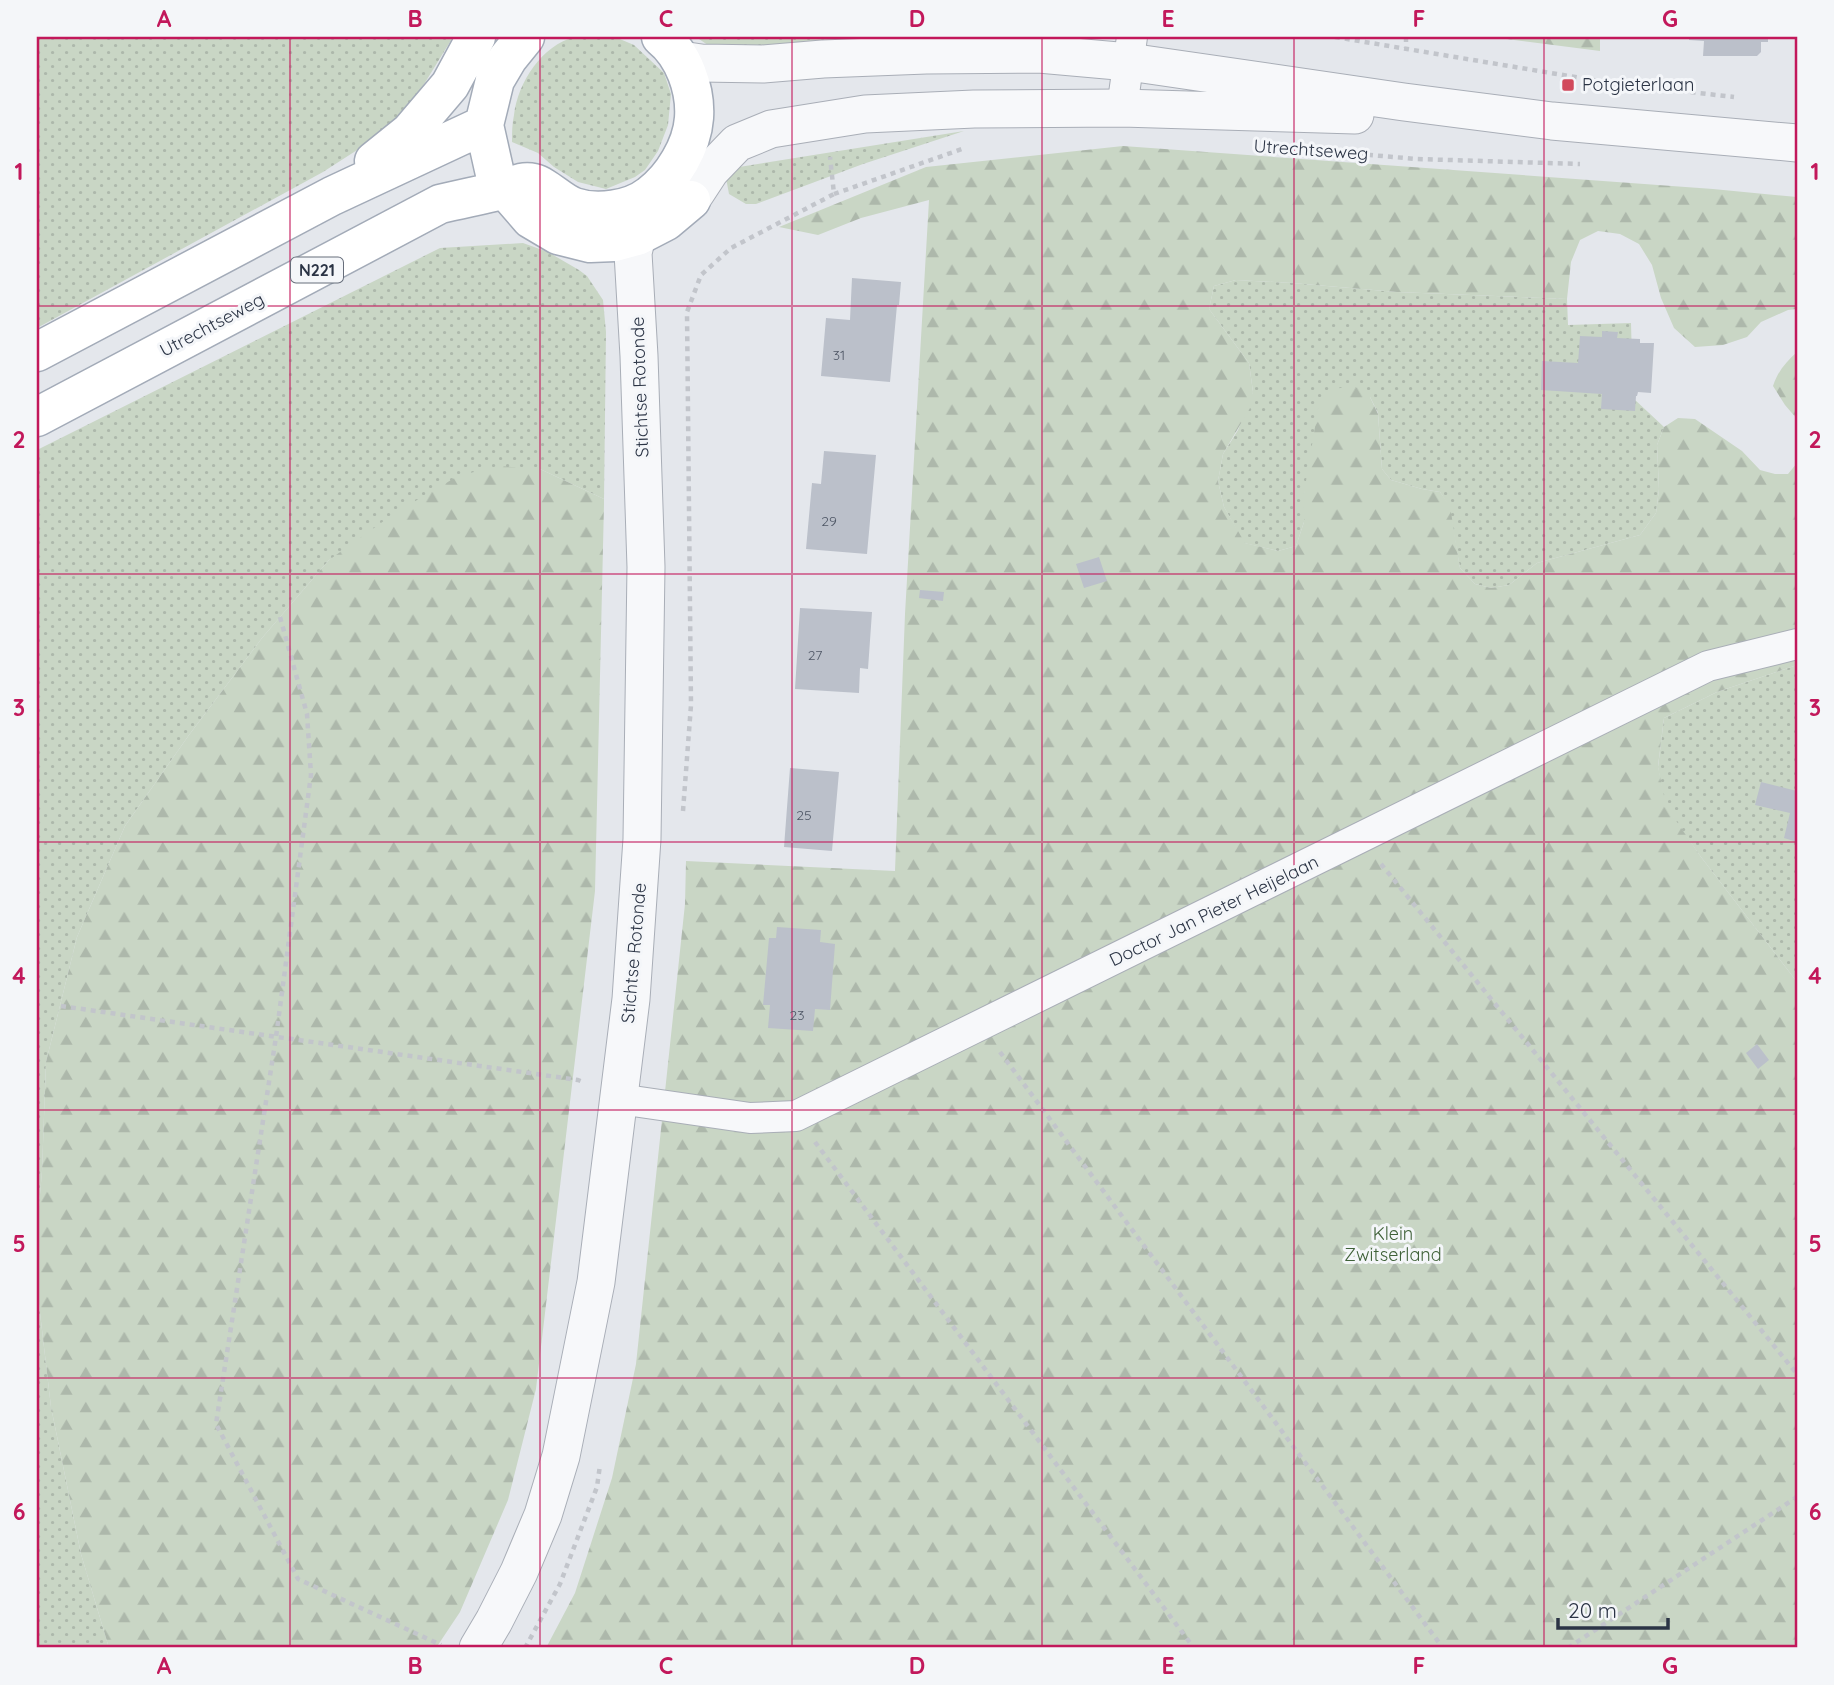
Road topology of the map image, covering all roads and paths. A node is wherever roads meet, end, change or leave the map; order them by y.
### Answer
1 (476, 37) edge
2 (525, 37) edge
3 (1335, 37) edge
4 (1406, 37) edge
5 (671, 48) edge
6 (1406, 48) junction
7 (1130, 49) edge
8 (1744, 98) dead end
9 (1122, 108) junction
10 (1552, 121) junction
11 (484, 125) junction
12 (1797, 143) edge
13 (969, 146) dead end
14 (1350, 153) dead end
15 (1584, 164) dead end
16 (505, 190) junction
17 (834, 194) dead end
18 (331, 196) junction
19 (650, 196) junction
20 (691, 200) joint
21 (637, 236) junction
22 (37, 352) edge
23 (37, 417) edge
24 (280, 617) dead end
25 (1797, 644) edge
26 (1361, 839) junction
27 (61, 1006) dead end
28 (980, 1026) junction
29 (276, 1037) junction
30 (619, 1099) junction
31 (796, 1116) junction
32 (1797, 1374) edge
33 (1797, 1497) edge
34 (449, 1648) edge
35 (478, 1648) edge
36 (1194, 1648) edge
37 (1443, 1648) edge
38 (1569, 1648) edge

1 - 18 main road
2 - 11 main road
3 - 6 path
4 - 6 path
5 - 7 street, Utrechtseweg
5 - 19 main road, N221
6 - 8 path
7 - 9 street
7 - 10 street, Utrechtseweg
9 - 10 street, Utrechtseweg
9 - 20 street, Utrechtseweg
10 - 12 street, Utrechtseweg
11 - 16 main road
11 - 18 main road
13 - 17 path
14 - 15 path, Utrechtseweg
16 - 19 main road, N221
16 - 21 main road
16 - 23 main road, Utrechtseweg / N221
18 - 22 main road
19 - 21 main road, N221
20 - 21 main road
21 - 30 street, Stichtse Rotonde
24 - 29 path
25 - 26 street, Doctor Jan Pieter Heijelaan
26 - 28 street, Doctor Jan Pieter Heijelaan
26 - 32 path
27 - 29 path
28 - 31 street, Doctor Jan Pieter Heijelaan
28 - 37 path
29 - 30 path
29 - 34 path
30 - 31 street, Doctor Jan Pieter Heijelaan
30 - 35 street, Stichtse Rotonde
31 - 36 path
33 - 38 path

